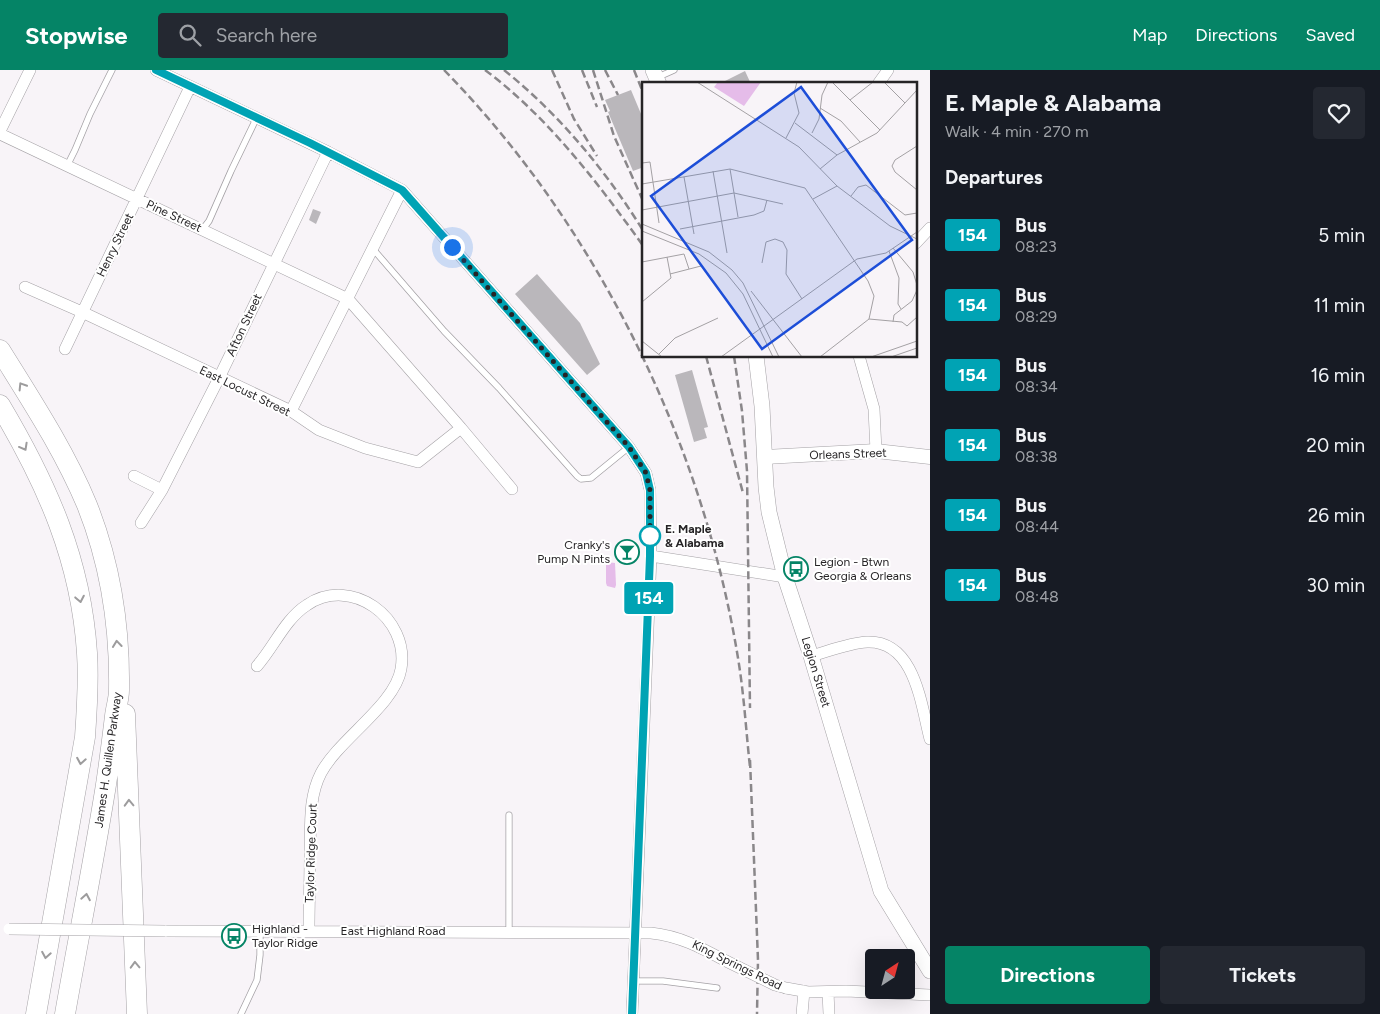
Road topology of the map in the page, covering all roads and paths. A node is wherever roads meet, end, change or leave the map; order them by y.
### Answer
1 (30, 70) edge
2 (112, 70) edge
3 (156, 70) edge
4 (674, 70) edge
5 (888, 70) edge
6 (656, 77) edge
7 (879, 82) edge
8 (190, 87) junction
9 (257, 118) junction
10 (0, 132) edge
11 (328, 152) junction
12 (67, 166) junction
13 (402, 190) junction
14 (137, 200) junction
15 (930, 228) edge
16 (202, 230) junction
17 (918, 241) edge
18 (373, 249) junction
19 (274, 263) junction
20 (25, 287) dead end
21 (348, 299) junction
22 (82, 312) junction
23 (66, 349) dead end
24 (0, 350) edge
25 (756, 358) edge
26 (860, 358) edge
27 (219, 378) junction
28 (0, 405) edge
29 (291, 411) junction
30 (461, 428) junction
31 (629, 447) junction
32 (876, 451) junction
33 (766, 457) junction
34 (930, 457) edge
35 (134, 476) dead end
36 (512, 489) dead end
37 (162, 490) junction
38 (141, 523) dead end
39 (650, 556) junction
40 (785, 577) junction
41 (811, 656) junction
42 (257, 666) dead end
43 (119, 692) junction
44 (930, 739) edge
45 (509, 815) dead end
46 (4, 929) edge
47 (260, 930) junction
48 (309, 930) junction
49 (509, 932) junction
50 (636, 932) junction
51 (930, 971) edge
52 (633, 981) junction
53 (717, 988) dead end
54 (804, 991) junction
55 (828, 992) junction
56 (930, 995) edge
57 (36, 1014) edge
58 (65, 1014) edge
59 (137, 1014) edge
60 (240, 1014) edge
61 (632, 1014) edge
62 (802, 1014) edge
63 (829, 1014) edge

1 - 10 street
2 - 12 lane
3 - 8 street
4 - 6 lane
5 - 7 street
8 - 9 street
8 - 14 street, Henry Street
9 - 11 street
9 - 16 lane
10 - 12 street, Pine Street
11 - 13 street
11 - 19 street, Afton Street
12 - 14 street, Pine Street
13 - 18 street
13 - 31 street
14 - 16 street, Pine Street
14 - 22 street, Henry Street
15 - 17 street
16 - 19 street, Pine Street
18 - 21 street
18 - 31 lane
19 - 21 street, Pine Street
19 - 27 street, Afton Street
20 - 22 street, East Locust Street
21 - 29 street
21 - 30 street
22 - 23 street, Henry Street
22 - 27 street, East Locust Street
43 -> 24 highway, James H. Quillen Parkway
25 - 33 main road, Legion Street
26 - 32 street
27 - 29 street, East Locust Street
27 - 37 street, Afton Street
28 -> 57 highway
29 - 30 street, East Locust Street
30 - 36 street
31 - 39 street
32 - 33 street, Orleans Street
32 - 34 street, Orleans Street
33 - 40 main road, Legion Street
35 - 37 street
37 - 38 street, Afton Street
39 - 40 street
39 - 50 street
40 - 41 main road, Legion Street
41 - 44 street
41 - 51 main road, Legion Street
42 - 48 street, Taylor Ridge Court
58 -> 43 highway, James H. Quillen Parkway
59 -> 43 highway
45 - 49 lane
46 - 47 street, East Highland Road, bridge
47 - 48 street, East Highland Road
47 - 60 lane
48 - 49 street, East Highland Road
49 - 50 street, East Highland Road
50 - 52 street
50 - 54 street, King Springs Road, bridge
52 - 53 lane
52 - 61 street
54 - 55 street, King Springs Road
54 - 62 street
55 - 56 street, King Springs Road
55 - 63 street

